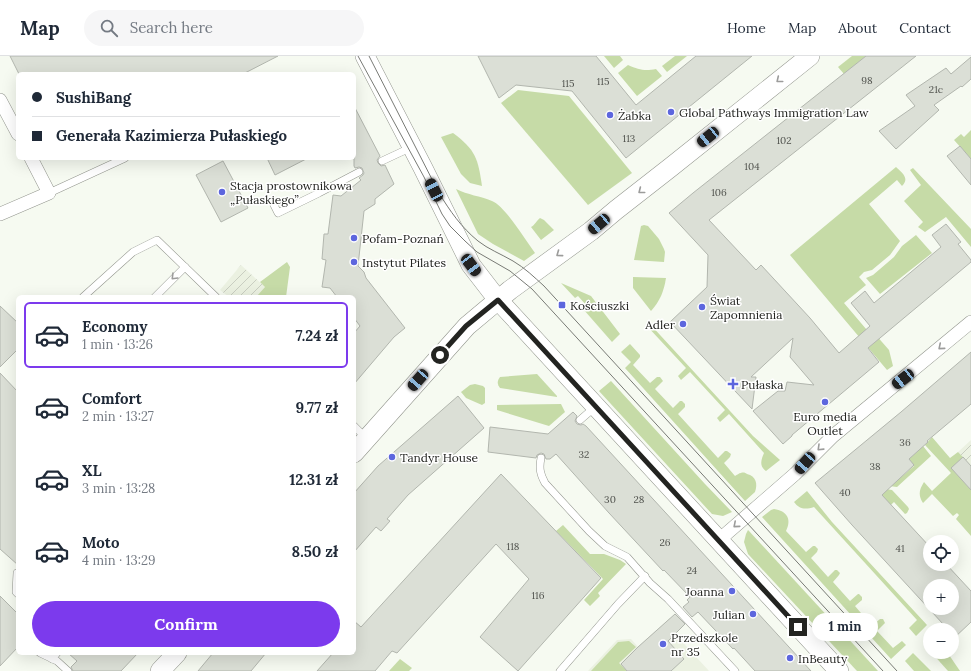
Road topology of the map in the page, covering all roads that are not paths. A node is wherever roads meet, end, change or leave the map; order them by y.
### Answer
1 (365, 56) edge
2 (810, 56) edge
3 (0, 100) edge
4 (16, 130) edge
5 (412, 147) junction
6 (32, 160) edge
7 (121, 160) edge
8 (382, 161) dead end
9 (359, 172) dead end
10 (49, 193) junction
11 (274, 205) dead end
12 (0, 214) edge
13 (185, 266) junction
14 (85, 295) edge
15 (157, 295) edge
16 (214, 295) edge
17 (498, 300) junction
18 (971, 322) edge
19 (595, 406) junction
20 (580, 420) dead end
21 (360, 433) edge
22 (356, 446) edge
23 (541, 458) dead end
24 (719, 540) junction
25 (645, 576) junction
26 (44, 655) edge
27 (55, 655) edge
28 (174, 655) edge
29 (52, 659) junction
30 (68, 671) edge
31 (160, 671) edge
32 (560, 671) edge
33 (735, 671) edge
34 (839, 671) edge

1 - 5 main road
2 -> 17 main road
3 - 4 street
5 - 8 lane
5 - 17 main road
6 - 10 street
7 - 10 lane
9 - 11 lane
10 - 12 street
13 - 14 lane
13 -> 15 lane
13 - 16 lane
17 - 19 main road
17 - 21 main road
18 -> 24 street
19 - 20 lane
19 - 24 main road
21 - 22 main road
23 - 25 lane
24 - 34 main road
25 - 32 lane
25 - 33 lane
26 - 29 lane
27 - 29 lane
28 - 31 main road
29 - 30 lane

